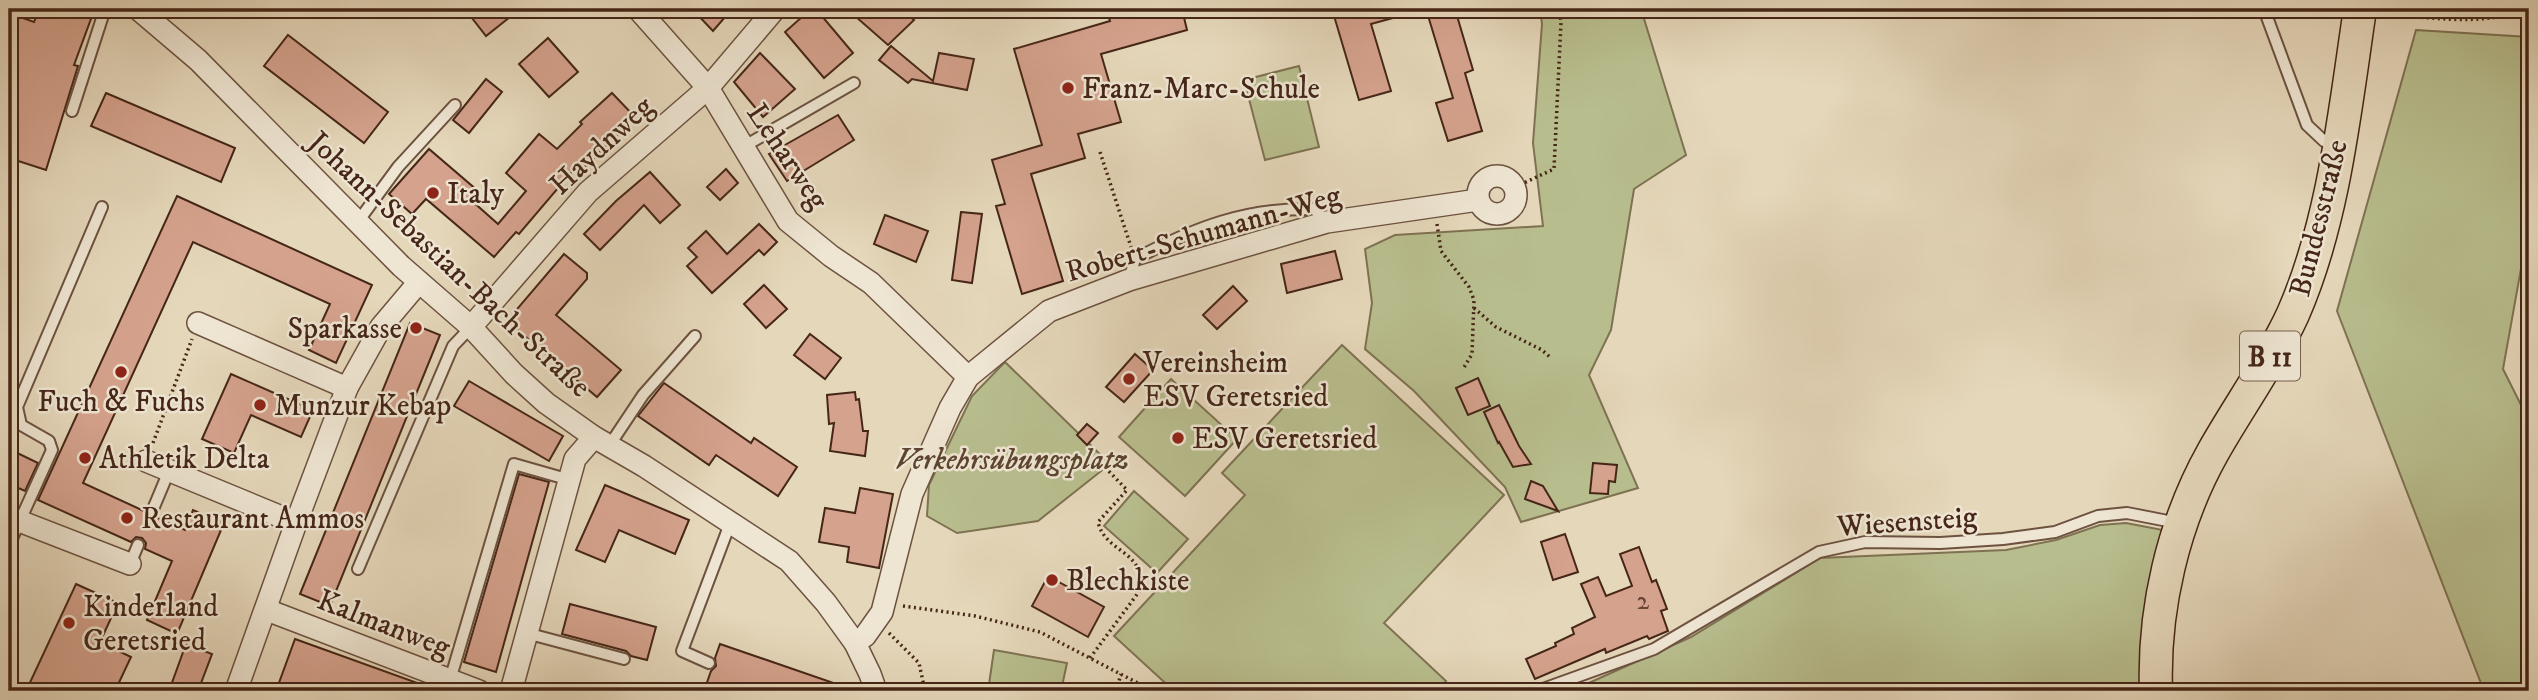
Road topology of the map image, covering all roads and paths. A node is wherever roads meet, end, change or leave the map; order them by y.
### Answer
1 (105, 9) edge
2 (138, 9) edge
3 (638, 9) edge
4 (775, 9) edge
5 (1559, 9) edge
6 (2264, 9) edge
7 (2526, 9) edge
8 (2360, 11) edge
9 (854, 83) dead end
10 (708, 88) junction
11 (455, 105) dead end
12 (72, 111) dead end
13 (2339, 142) junction
14 (743, 147) junction
15 (1100, 152) dead end
16 (1515, 187) joint
17 (1437, 206) junction
18 (102, 207) dead end
19 (1327, 222) junction
20 (357, 223) junction
21 (1132, 270) junction
22 (419, 282) junction
23 (1474, 307) junction
24 (198, 323) joint
25 (471, 327) junction
26 (695, 336) dead end
27 (1551, 358) dead end
28 (1463, 369) dead end
29 (968, 377) junction
30 (348, 387) junction
31 (601, 441) junction
32 (1096, 458) dead end
33 (146, 461) joint
34 (169, 471) junction
35 (569, 480) junction
36 (150, 514) dead end
37 (14, 519) edge
38 (731, 521) junction
39 (296, 523) junction
40 (2181, 524) junction
41 (9, 545) edge
42 (134, 555) dead end
43 (358, 569) dead end
44 (267, 610) junction
45 (880, 612) junction
46 (526, 633) junction
47 (855, 643) junction
48 (1090, 658) junction
49 (624, 659) dead end
50 (709, 663) dead end
51 (1121, 674) junction
52 (450, 680) junction
53 (1540, 690) edge
54 (236, 691) edge
55 (479, 691) edge
56 (511, 691) edge
57 (876, 691) edge
58 (925, 691) edge
59 (1116, 691) edge
60 (1153, 691) edge
61 (2156, 691) edge

1 - 12 lane
2 - 20 street, Johann-Sebastian-Bach-Straße
3 - 10 street, Leharweg
4 - 10 street, Haydnweg
5 - 16 path
6 - 13 lane
7 - 8 path
8 - 13 main road, Bundesstraße / B 11
9 - 14 lane
10 - 14 street, Leharweg
10 - 25 street, Haydnweg
11 - 20 lane
13 - 40 main road, Bundesstraße / B 11
14 - 29 street, Leharweg
15 - 21 path
16 - 17 street, Robert-Schumann-Weg
17 - 19 street, Robert-Schumann-Weg
17 - 23 path
18 - 37 lane
19 - 21 street, Robert-Schumann-Weg
19 - 21 lane
20 - 22 street, Johann-Sebastian-Bach-Straße
21 - 29 street, Robert-Schumann-Weg
22 - 25 street, Johann-Sebastian-Bach-Straße
22 - 30 street
23 - 27 path
23 - 28 path
24 - 30 street
24 - 33 path
25 - 31 street, Johann-Sebastian-Bach-Straße
25 - 43 lane
26 - 31 lane
29 - 45 street, Robert-Schumann-Weg
30 - 39 street
31 - 35 street
31 - 38 street, Johann-Sebastian-Bach-Straße
32 - 48 path
33 - 34 street
34 - 36 lane
34 - 39 street
35 - 46 street
35 - 52 lane
37 - 41 lane
37 - 42 street
38 - 47 street, Johann-Sebastian-Bach-Straße
38 - 50 lane
39 - 44 street
40 - 53 lane, Wiesensteig
40 - 61 main road, Bundesstraße / B 11
44 - 52 street, Kalmanweg
44 - 54 street
45 - 47 street, Robert-Schumann-Weg
45 - 48 path
45 - 58 path
46 - 49 lane
46 - 56 street
47 - 57 street, Johann-Sebastian-Bach-Straße
48 - 51 path
51 - 59 path
51 - 60 path
52 - 55 street, Kalmanweg

